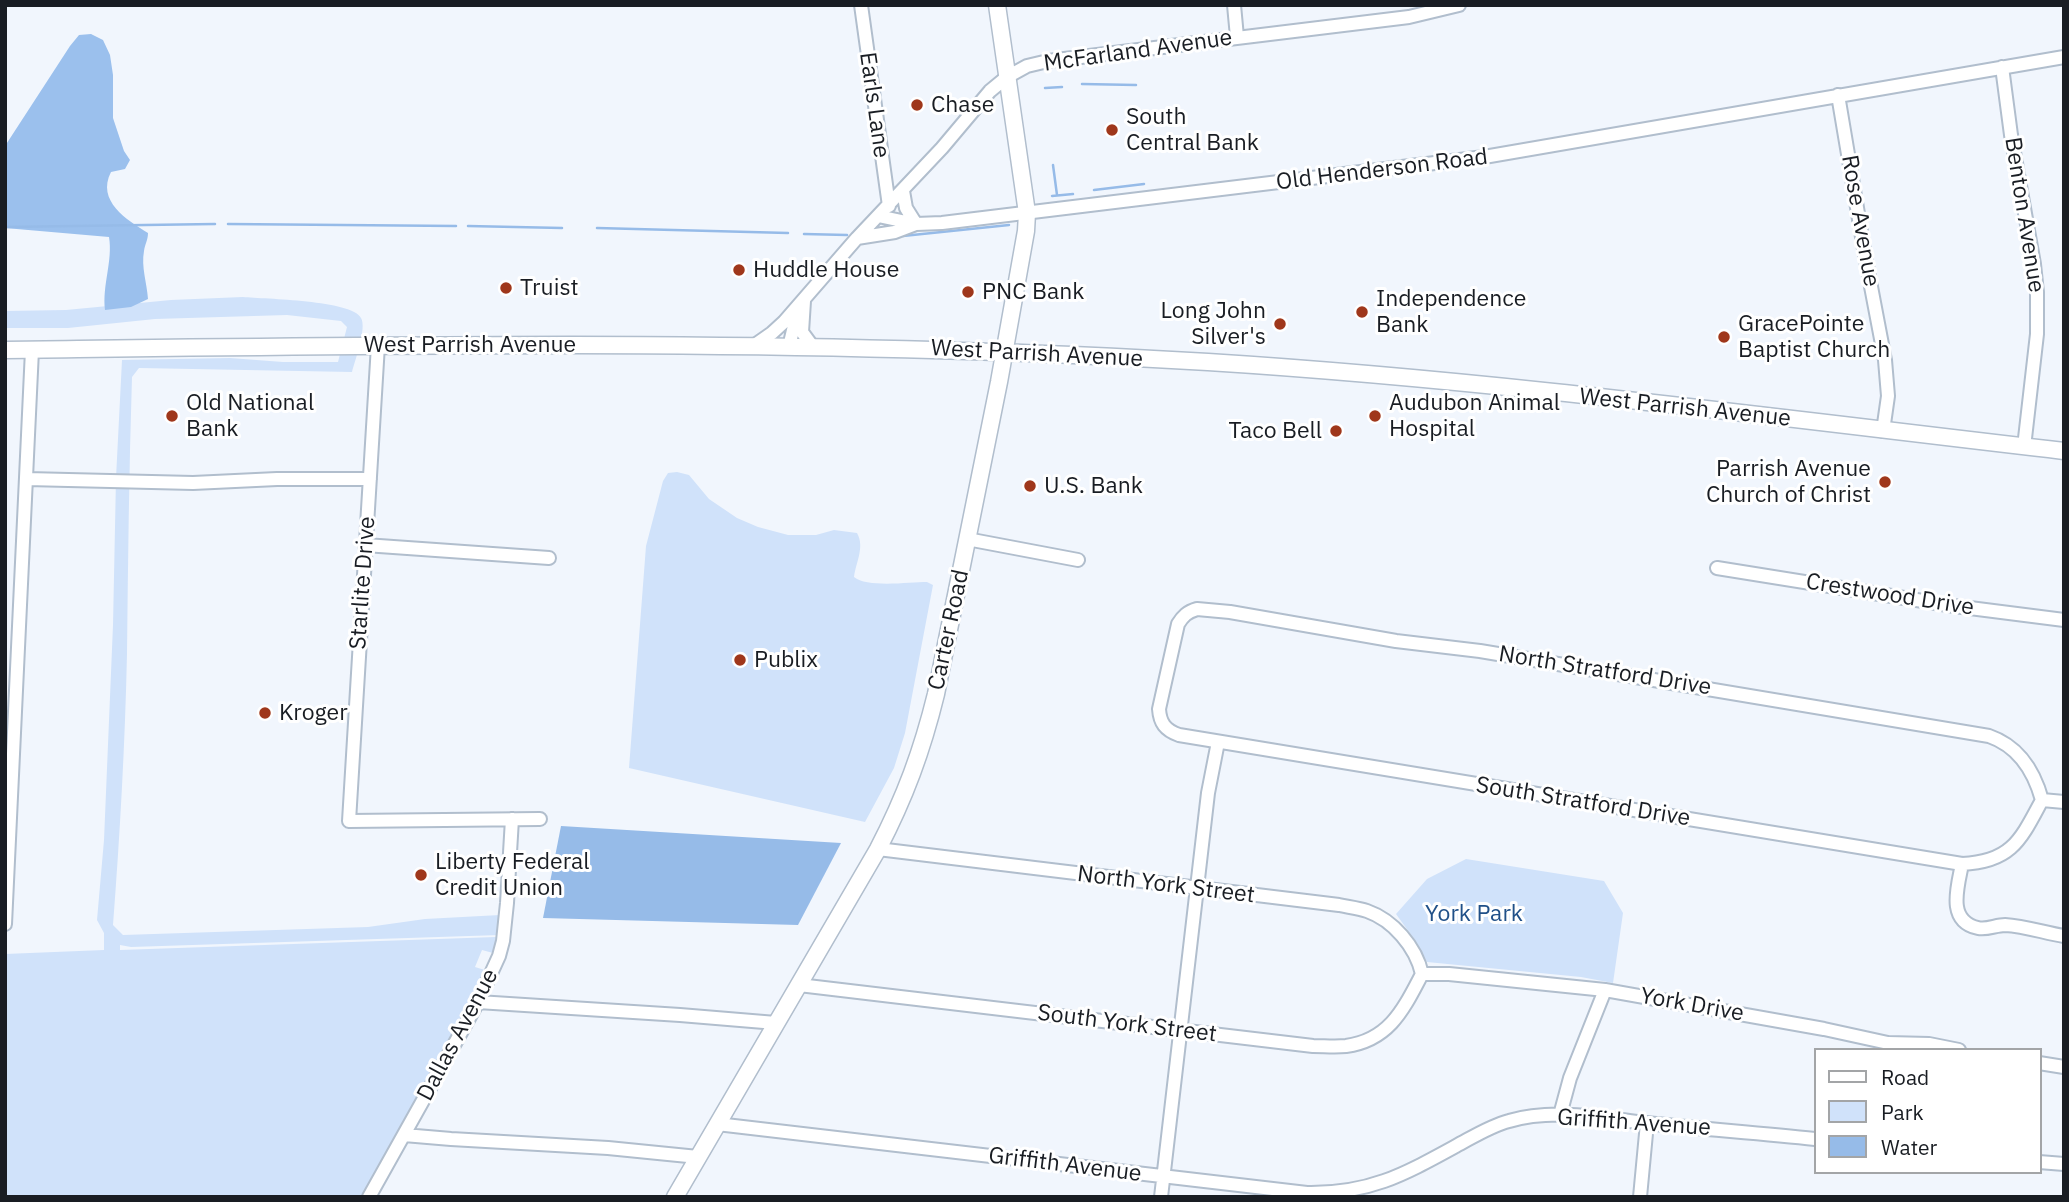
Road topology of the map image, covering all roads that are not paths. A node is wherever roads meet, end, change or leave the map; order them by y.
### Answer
1 (861, 5) edge
2 (997, 5) edge
3 (1234, 5) edge
4 (1459, 5) edge
5 (1237, 37) junction
6 (2064, 57) edge
7 (2002, 67) junction
8 (1006, 77) junction
9 (1838, 95) junction
10 (903, 191) junction
11 (889, 206) junction
12 (1027, 213) junction
13 (878, 216) junction
14 (916, 224) junction
15 (857, 238) junction
16 (804, 300) junction
17 (378, 345) junction
18 (752, 346) junction
19 (789, 347) junction
20 (813, 347) junction
21 (5, 350) edge
22 (32, 350) junction
23 (1004, 352) junction
24 (1883, 431) junction
25 (2024, 447) junction
26 (2064, 451) edge
27 (27, 479) junction
28 (370, 480) junction
29 (967, 539) junction
30 (365, 545) junction
31 (549, 558) dead end
32 (1078, 560) dead end
33 (1717, 568) dead end
34 (2064, 620) edge
35 (1169, 662) joint
36 (1218, 742) junction
37 (2042, 800) junction
38 (2064, 802) edge
39 (512, 819) junction
40 (540, 819) dead end
41 (878, 849) junction
42 (1962, 864) junction
43 (1196, 888) junction
44 (5, 924) edge
45 (2064, 936) edge
46 (1422, 974) junction
47 (799, 985) junction
48 (1605, 990) junction
49 (478, 1002) junction
50 (776, 1023) junction
51 (1180, 1032) junction
52 (1949, 1048) edge
53 (2041, 1063) edge
54 (2064, 1067) edge
55 (1560, 1115) junction
56 (1647, 1123) junction
57 (718, 1124) junction
58 (404, 1135) junction
59 (1814, 1139) edge
60 (698, 1157) junction
61 (2041, 1162) edge
62 (2064, 1164) edge
63 (1163, 1177) junction
64 (369, 1197) edge
65 (675, 1197) edge
66 (1161, 1197) edge
67 (1640, 1197) edge

1 - 11 street, Earls Lane
2 - 8 main road, Carter Road
3 - 5 street
4 - 5 street, McFarland Avenue
5 - 8 street, McFarland Avenue
6 - 7 street, Old Henderson Road
7 - 9 street, Old Henderson Road
7 - 25 street, Benton Avenue
8 - 10 street, McFarland Avenue
8 - 12 main road, Carter Road
9 - 12 street, Old Henderson Road
9 - 24 street, Rose Avenue
10 - 11 street, McFarland Avenue
10 - 14 street
11 - 13 street, McFarland Avenue
12 - 14 street, Old Henderson Road
12 - 23 main road, Carter Road
13 - 14 street, Old Henderson Road
13 - 15 street
14 - 15 street
15 - 16 street
16 - 18 street
16 - 19 street
16 - 20 street
17 - 18 main road, West Parrish Avenue
17 - 22 main road, West Parrish Avenue
17 - 28 street, Starlite Drive
18 - 19 main road, West Parrish Avenue
19 - 20 main road, West Parrish Avenue
20 - 23 main road, West Parrish Avenue
21 - 22 main road, West Parrish Avenue
22 - 27 street
23 - 24 main road, West Parrish Avenue
23 - 29 main road, Carter Road
24 - 25 main road, West Parrish Avenue
25 - 26 main road, West Parrish Avenue
27 - 28 street
27 - 44 street
28 - 30 street, Starlite Drive
29 - 32 street
29 - 41 main road, Carter Road
30 - 31 street
30 - 39 street, Starlite Drive
33 - 34 street, Crestwood Drive
35 - 36 street, South Stratford Drive
35 - 37 street, North Stratford Drive
36 - 42 street, South Stratford Drive
36 - 43 street
37 - 38 street
37 - 42 street, South Stratford Drive
39 - 40 street
39 - 49 street, Dallas Avenue
41 - 43 street, North York Street
41 - 47 main road, Carter Road
42 - 45 street
43 - 46 street, North York Street
43 - 51 street
46 - 48 street, York Drive
46 - 51 street, South York Street
47 - 50 main road, Carter Road
47 - 51 street, South York Street
48 - 52 street, York Drive
48 - 55 street
49 - 50 street
49 - 58 street, Dallas Avenue
50 - 57 main road, Carter Road
51 - 63 street
53 - 54 street
55 - 56 street, Griffith Avenue
55 - 63 street, Griffith Avenue
56 - 59 street, Griffith Avenue
56 - 67 street
57 - 60 main road, Carter Road
57 - 63 street, Griffith Avenue
58 - 60 street
58 - 64 street, Dallas Avenue
60 - 65 main road, Carter Road
61 - 62 street
63 - 66 street

